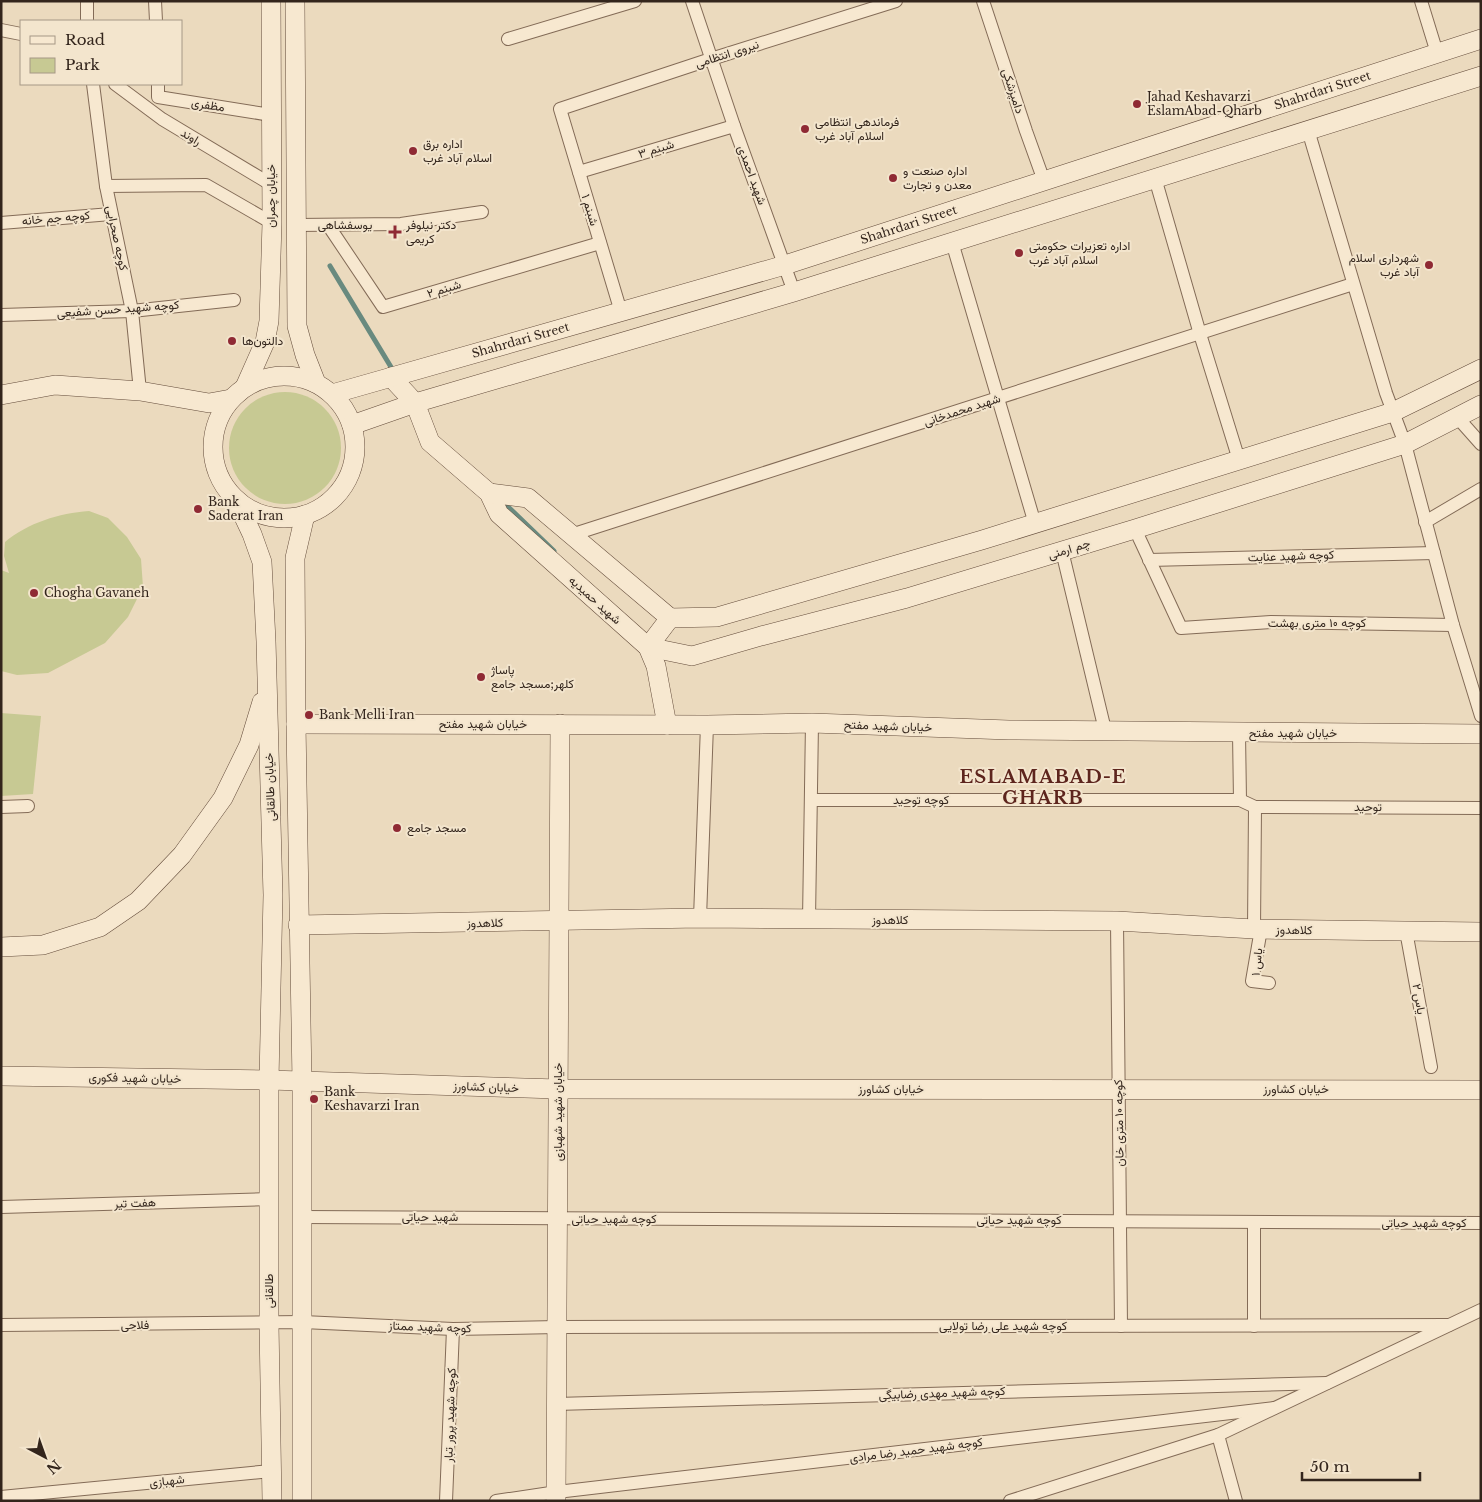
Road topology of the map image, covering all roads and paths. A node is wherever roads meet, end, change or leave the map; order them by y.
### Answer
1 (87, 1) edge
2 (155, 1) edge
3 (271, 1) edge
4 (295, 1) edge
5 (635, 1) edge
6 (692, 1) edge
7 (896, 1) edge
8 (983, 1) edge
9 (1421, 1) edge
10 (87, 20) edge
11 (156, 20) edge
12 (1, 30) edge
13 (20, 34) edge
14 (508, 38) dead end
15 (1481, 40) edge
16 (1437, 53) junction
17 (711, 59) junction
18 (1481, 76) edge
19 (93, 85) edge
20 (116, 85) edge
21 (158, 85) edge
22 (560, 109) joint
23 (271, 116) junction
24 (734, 126) junction
25 (1308, 130) junction
26 (579, 172) junction
27 (1155, 178) junction
28 (1044, 180) junction
29 (106, 186) junction
30 (272, 186) junction
31 (482, 212) dead end
32 (111, 214) junction
33 (1, 223) edge
34 (272, 223) junction
35 (296, 225) junction
36 (328, 225) junction
37 (952, 242) junction
38 (600, 243) junction
39 (785, 265) junction
40 (1353, 284) junction
41 (794, 292) junction
42 (234, 300) dead end
43 (132, 311) junction
44 (621, 312) junction
45 (1, 315) edge
46 (1200, 334) junction
47 (1481, 368) edge
48 (390, 377) junction
49 (324, 388) junction
50 (140, 392) junction
51 (238, 393) junction
52 (1, 396) edge
53 (998, 398) junction
54 (416, 403) junction
55 (1481, 405) edge
56 (1393, 412) junction
57 (1457, 417) junction
58 (352, 425) junction
59 (1405, 444) junction
60 (1481, 444) edge
61 (1239, 460) junction
62 (1481, 489) edge
63 (489, 493) junction
64 (236, 500) junction
65 (305, 515) junction
66 (1425, 522) junction
67 (1035, 524) junction
68 (1135, 529) junction
69 (572, 535) junction
70 (1062, 551) junction
71 (1434, 553) junction
72 (1149, 560) junction
73 (264, 596) junction
74 (295, 596) junction
75 (670, 618) junction
76 (1453, 625) junction
77 (648, 647) junction
78 (1476, 678) edge
79 (267, 689) junction
80 (1481, 716) edge
81 (812, 723) junction
82 (296, 724) junction
83 (560, 724) junction
84 (667, 725) junction
85 (707, 725) junction
86 (1105, 730) junction
87 (1238, 733) junction
88 (1481, 734) edge
89 (811, 800) junction
90 (1240, 800) junction
91 (28, 806) dead end
92 (1, 807) edge
93 (1255, 807) junction
94 (1481, 808) edge
95 (700, 918) junction
96 (809, 920) junction
97 (1117, 921) junction
98 (559, 922) junction
99 (298, 925) junction
100 (1257, 929) junction
101 (1406, 931) junction
102 (1481, 932) edge
103 (1, 948) edge
104 (1269, 983) dead end
105 (1431, 1067) dead end
106 (1, 1076) edge
107 (269, 1080) junction
108 (302, 1082) junction
109 (558, 1089) junction
110 (1119, 1089) junction
111 (1481, 1090) edge
112 (269, 1199) junction
113 (1, 1207) edge
114 (302, 1217) junction
115 (557, 1218) junction
116 (1120, 1221) junction
117 (1254, 1222) junction
118 (1481, 1223) edge
119 (1481, 1310) edge
120 (303, 1322) junction
121 (269, 1324) junction
122 (1, 1325) edge
123 (1449, 1325) junction
124 (1121, 1326) junction
125 (1254, 1326) junction
126 (557, 1327) junction
127 (453, 1329) junction
128 (1327, 1383) junction
129 (556, 1404) junction
130 (1274, 1408) junction
131 (1218, 1435) junction
132 (271, 1471) junction
133 (63, 1496) edge
134 (556, 1496) edge
135 (1, 1497) edge
136 (272, 1501) edge
137 (302, 1501) edge
138 (446, 1501) edge
139 (496, 1501) edge
140 (1010, 1501) edge
141 (1236, 1501) edge

1 - 10 street
2 - 11 street
3 - 23 street, خیابان چمران
4 - 35 street, خیابان چمران
5 - 14 street
6 - 17 street, شهید احمدی
7 - 17 street, نیروی انتظامی
8 - 28 street, دامپزشکی
9 - 16 street
12 - 13 street
15 - 16 street, Shahrdari Street
16 - 28 street, Shahrdari Street
17 - 22 street, نیروی انتظامی
17 - 24 street, شهید احمدی
18 - 25 street
19 - 29 street, کوچه صحرایی
20 - 30 street, راوند
21 - 23 street, مظفری
22 - 26 street, شبنم ۱
23 - 30 street, خیابان چمران
24 - 26 street, شبنم ۳
24 - 39 street, شهید احمدی
25 - 27 street
25 - 40 street
26 - 38 street, شبنم ۱
27 - 37 street
27 - 46 street
28 - 39 street, Shahrdari Street
29 - 32 street, کوچه صحرایی
29 - 34 street
30 - 34 street, خیابان چمران
31 - 36 street, یوسفشاهی
32 - 33 street, کوچه جم خانه
32 - 43 street, کوچه صحرایی
34 - 51 street, خیابان چمران
35 - 36 street, یوسفشاهی
35 - 49 street, خیابان چمران
36 - 38 street, شبنم ۲
37 - 41 street
37 - 53 street
38 - 44 street, شبنم ۱
39 - 41 street, شهید احمدی
39 - 44 street, Shahrdari Street
40 - 46 street, شهید محمدخانی
40 - 56 street
41 - 54 street
42 - 43 street, کوچه شهید حسن شفیعی
43 - 45 street, کوچه شهید حسن شفیعی
43 - 50 street, کوچه صحرایی
44 - 48 street, Shahrdari Street
46 - 53 street, شهید محمدخانی
46 - 61 street
47 - 56 street
48 - 49 street, Shahrdari Street
48 - 54 street
49 - 51 street
49 - 58 street
50 - 51 street
50 - 52 street
51 - 64 street
53 - 67 street
53 - 69 street, شهید محمدخانی
54 - 58 street
54 - 63 street, شهید حمیدیه
55 - 57 street, چم ارمنی
56 - 59 street
56 - 61 street
57 - 59 street, چم ارمنی
57 - 60 street
58 - 65 street
59 - 66 street
59 - 68 street, چم ارمنی
61 - 67 street
62 - 66 street
63 - 69 street
63 - 77 street, شهید حمیدیه
64 - 65 street
64 - 73 street, خیابان طالقانی
65 - 74 street, خیابان طالقانی
66 - 71 street
67 - 75 street
68 - 70 street, چم ارمنی
68 - 72 street
69 - 75 street
70 - 77 street, چم ارمنی
70 - 86 street
71 - 72 street, کوچه شهید عنایت
71 - 76 street
72 - 76 street, کوچه ۱۰ متری بهشت
73 - 74 street
73 - 79 street, خیابان طالقانی
74 - 82 street, خیابان طالقانی
75 - 77 street
76 - 78 street
77 - 84 street, شهید حمیدیه
78 - 80 street
79 - 103 street
79 - 107 street, خیابان طالقانی
81 - 85 street, خیابان شهید مفتح
81 - 86 street, خیابان شهید مفتح
81 - 89 street
82 - 83 street, خیابان شهید مفتح
82 - 99 street, خیابان طالقانی
83 - 84 street, خیابان شهید مفتح
83 - 98 street, خیابان شهید شهبازی
84 - 85 street, خیابان شهید مفتح
85 - 95 street
86 - 87 street, خیابان شهید مفتح
87 - 88 street, خیابان شهید مفتح
87 - 90 street
89 - 90 street, کوچه توحید
89 - 96 street
90 - 93 street
91 - 92 street
93 - 94 street, توحید
93 - 100 street
95 - 96 street, کلاهدوز
95 - 98 street, کلاهدوز
96 - 97 street, کلاهدوز
97 - 100 street, کلاهدوز
97 - 110 street, کوچه ۱۰ متری خان
98 - 99 street, کلاهدوز
98 - 109 street, خیابان شهید شهبازی
99 - 108 street, خیابان طالقانی
100 - 101 street, کلاهدوز
100 - 104 street, یاس ۱
101 - 102 street, کلاهدوز
101 - 105 street, یاس ۲
106 - 107 street, خیابان شهید فکوری
107 - 108 street, خیابان شهید فکوری
107 - 112 street, طالقانی
108 - 109 street, خیابان کشاورز
108 - 114 street
109 - 110 street, خیابان کشاورز
109 - 115 street, خیابان شهید شهبازی
110 - 111 street, خیابان کشاورز
110 - 116 street, کوچه ۱۰ متری خان
112 - 113 street, هفت تیر
112 - 121 street, طالقانی
114 - 115 street, شهید حیاتی
114 - 120 street
115 - 116 street, کوچه شهید حیاتی
115 - 126 street, خیابان شهید شهبازی
116 - 117 street, کوچه شهید حیاتی
116 - 124 street, کوچه ۱۰ متری خان
117 - 118 street, کوچه شهید حیاتی
117 - 125 street
119 - 123 street
120 - 121 street, کوچه شهید ممتاز
120 - 127 street, کوچه شهید ممتاز
120 - 137 street
121 - 122 street, فلاحی
121 - 132 street, طالقانی
123 - 125 street, کوچه شهید علی رضا تولایی
123 - 128 street
124 - 125 street, کوچه شهید علی رضا تولایی
124 - 126 street, کوچه شهید علی رضا تولایی
126 - 127 street, کوچه شهید ممتاز
126 - 129 street, خیابان شهید شهبازی
127 - 138 street, کوچه شهید پرور تبار
128 - 129 street, کوچه شهید مهدی رضابیگی
128 - 130 street
129 - 134 street, خیابان شهید شهبازی
130 - 131 street
130 - 134 street, کوچه شهید حمید رضا مرادی
131 - 140 street
131 - 141 street
132 - 133 street, شهبازی
132 - 136 street, طالقانی
133 - 135 street, شهبازی
134 - 139 street, کوچه شهید حمید رضا مرادی

